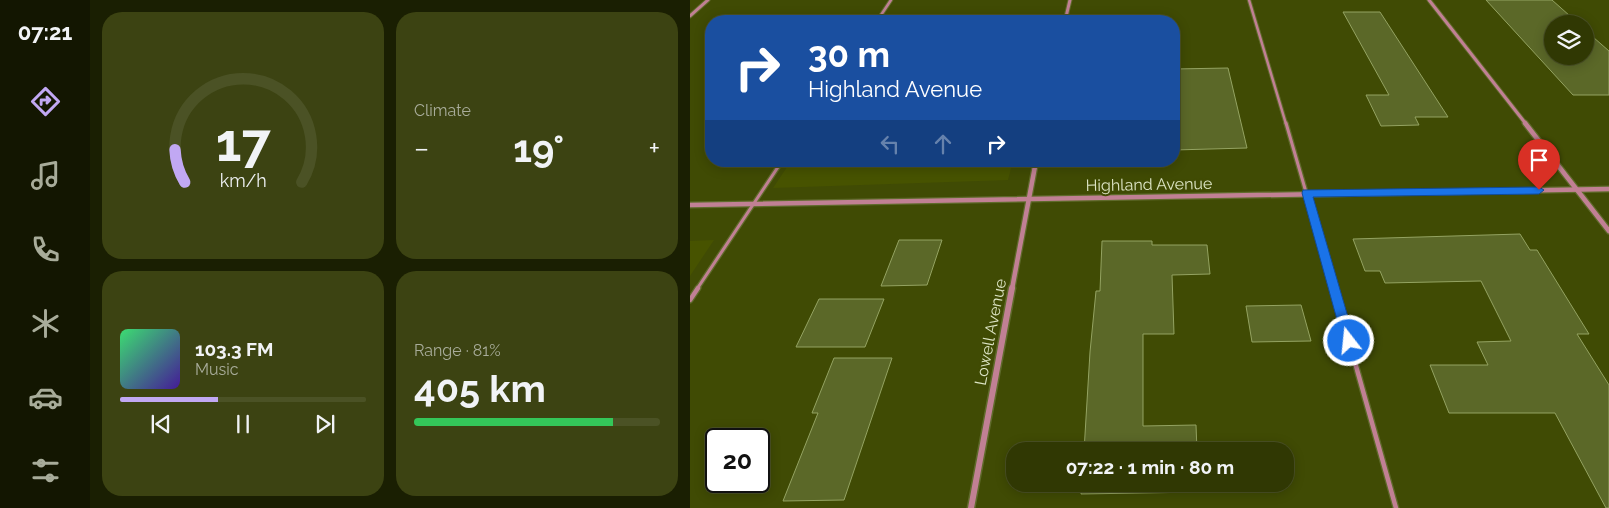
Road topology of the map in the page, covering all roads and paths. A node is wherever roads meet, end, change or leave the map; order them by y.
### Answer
1 (708, 0) edge
2 (891, 0) edge
3 (1070, 0) edge
4 (1249, 0) edge
5 (1429, 0) edge
6 (881, 15) edge
7 (1066, 15) edge
8 (690, 16) edge
9 (778, 167) edge
10 (1035, 167) edge
11 (1609, 189) edge
12 (1578, 190) junction
13 (1307, 193) junction
14 (1028, 200) junction
15 (753, 204) junction
16 (690, 205) edge
17 (1609, 231) edge
18 (690, 300) edge
19 (971, 508) edge
20 (1396, 508) edge

1 - 8 street
2 - 6 lane
3 - 7 street
4 - 13 lane
5 - 12 street
9 - 15 lane
10 - 14 street, Lowell Avenue
11 - 12 street, Highland Avenue
12 - 13 street, Highland Avenue
12 - 17 street
13 - 14 street, Highland Avenue
13 - 20 lane
14 - 15 street, Highland Avenue
14 - 19 street, Lowell Avenue
15 - 16 street, Highland Avenue
15 - 18 lane

